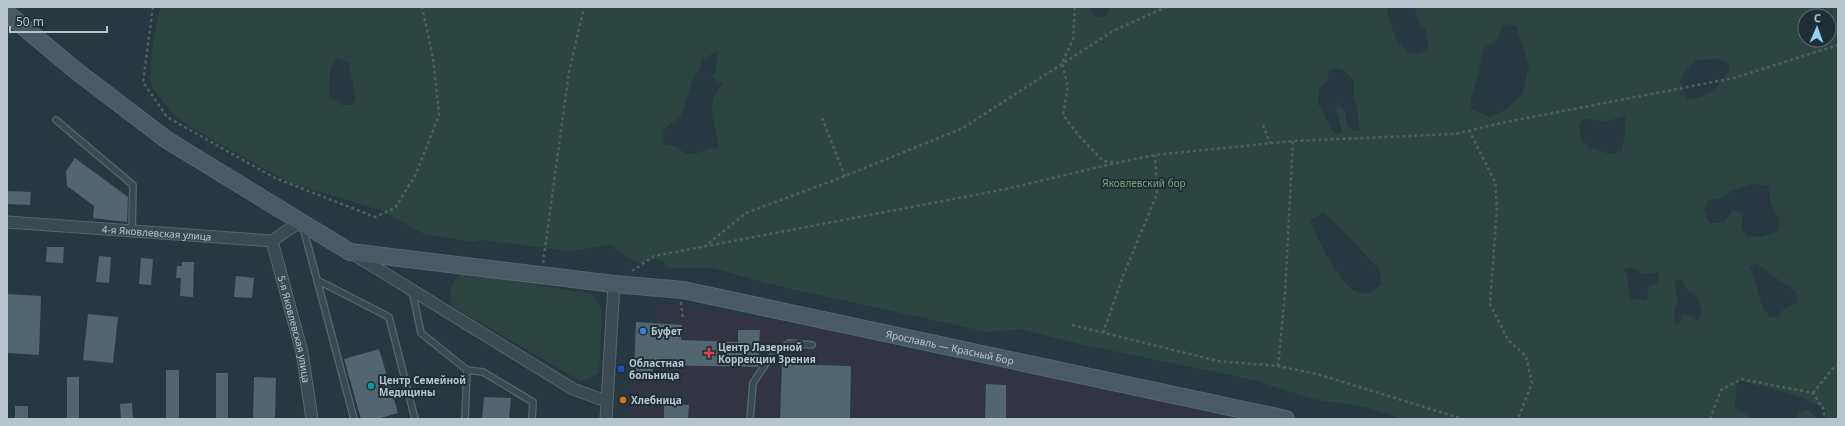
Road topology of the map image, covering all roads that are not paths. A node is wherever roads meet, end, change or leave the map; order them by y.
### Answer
1 (7, 13) edge
2 (56, 120) dead end
3 (301, 221) junction
4 (7, 222) edge
5 (132, 231) junction
6 (272, 241) junction
7 (350, 252) junction
8 (317, 280) junction
9 (614, 284) junction
10 (412, 290) junction
11 (812, 344) dead end
12 (467, 370) junction
13 (606, 401) junction
14 (312, 419) edge
15 (354, 419) edge
16 (415, 419) edge
17 (465, 419) edge
18 (532, 419) edge
19 (606, 419) edge
20 (750, 419) edge
21 (1286, 419) edge

1 - 3 street
2 - 5 lane
3 - 6 street
3 - 7 street
3 - 8 lane
4 - 5 street, 4-я Яковлевская улица
5 - 6 street, 4-я Яковлевская улица
6 - 14 street, 5-я Яковлевская улица
7 - 9 street, Ярославль — Красный Бор
7 - 10 street
8 - 15 lane
8 - 16 lane
9 - 13 street
9 - 21 street, Ярославль — Красный Бор
10 - 12 lane
10 - 13 street
11 - 20 lane
12 - 17 lane
12 - 18 lane
13 - 19 street

